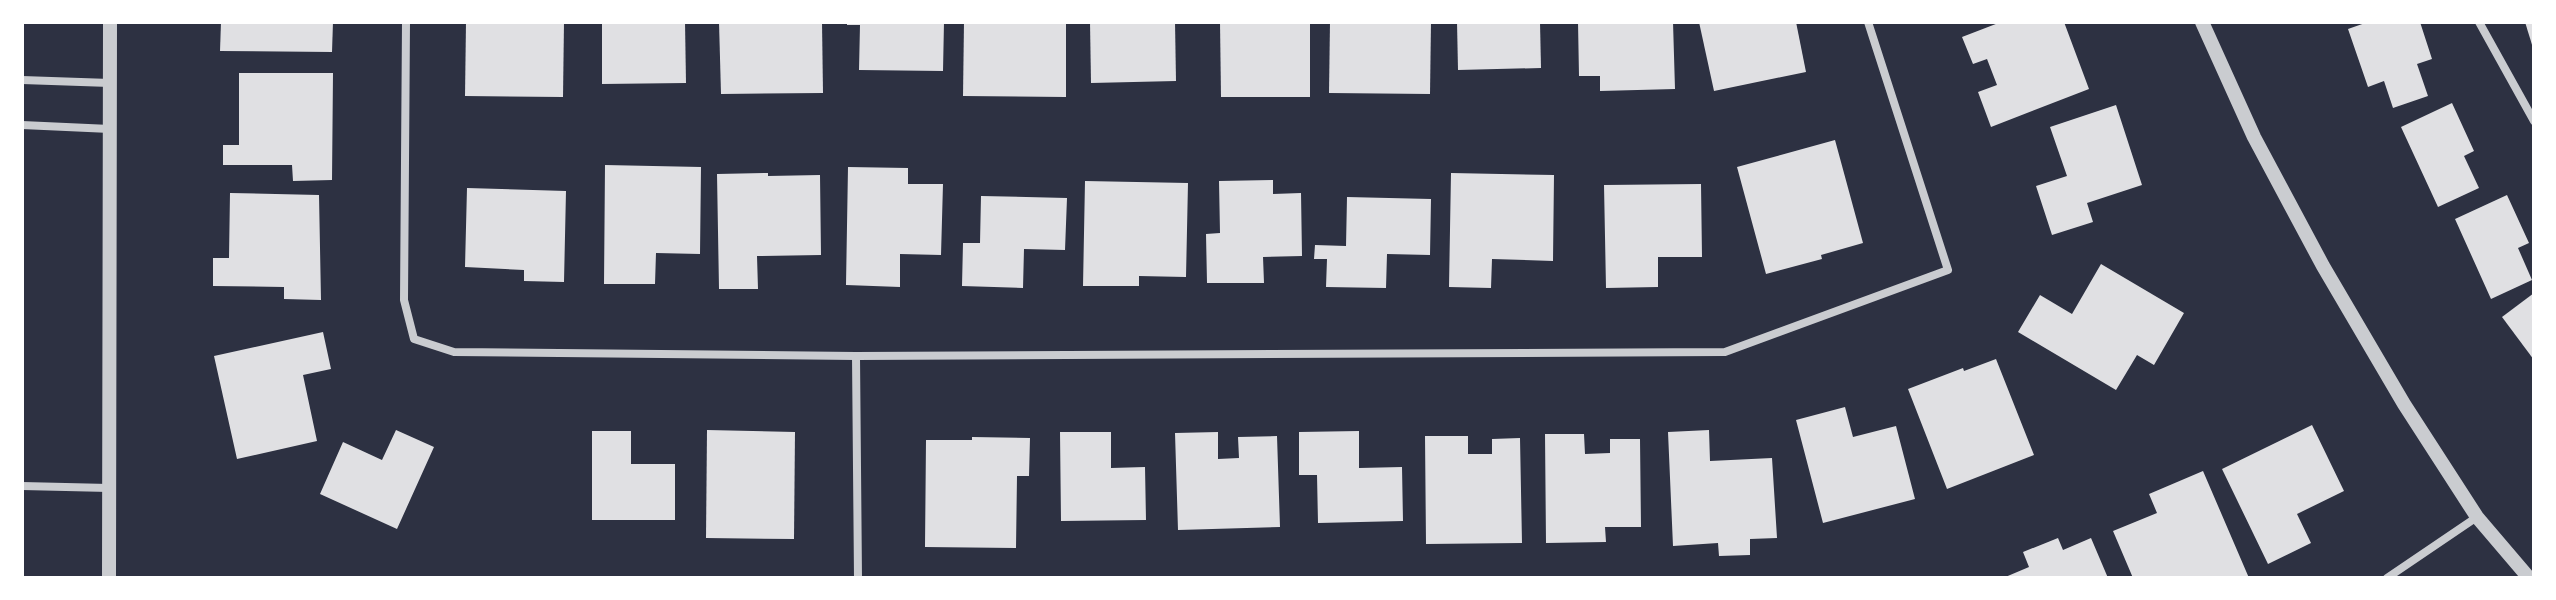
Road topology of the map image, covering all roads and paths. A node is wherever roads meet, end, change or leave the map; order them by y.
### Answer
1 (110, 22) edge
2 (406, 22) edge
3 (1868, 22) edge
4 (2202, 22) edge
5 (2479, 22) edge
6 (22, 80) edge
7 (110, 83) junction
8 (2534, 121) edge
9 (22, 125) edge
10 (110, 129) junction
11 (856, 356) junction
12 (22, 486) edge
13 (109, 488) junction
14 (2477, 517) junction
15 (109, 578) edge
16 (858, 578) edge
17 (2387, 578) edge
18 (2529, 578) edge

1 - 7 street
2 - 11 street
3 - 11 street
4 - 14 street
5 - 8 street
6 - 7 street
7 - 10 street
9 - 10 street
10 - 13 street
11 - 16 street
12 - 13 street
13 - 15 street
14 - 17 street
14 - 18 street

